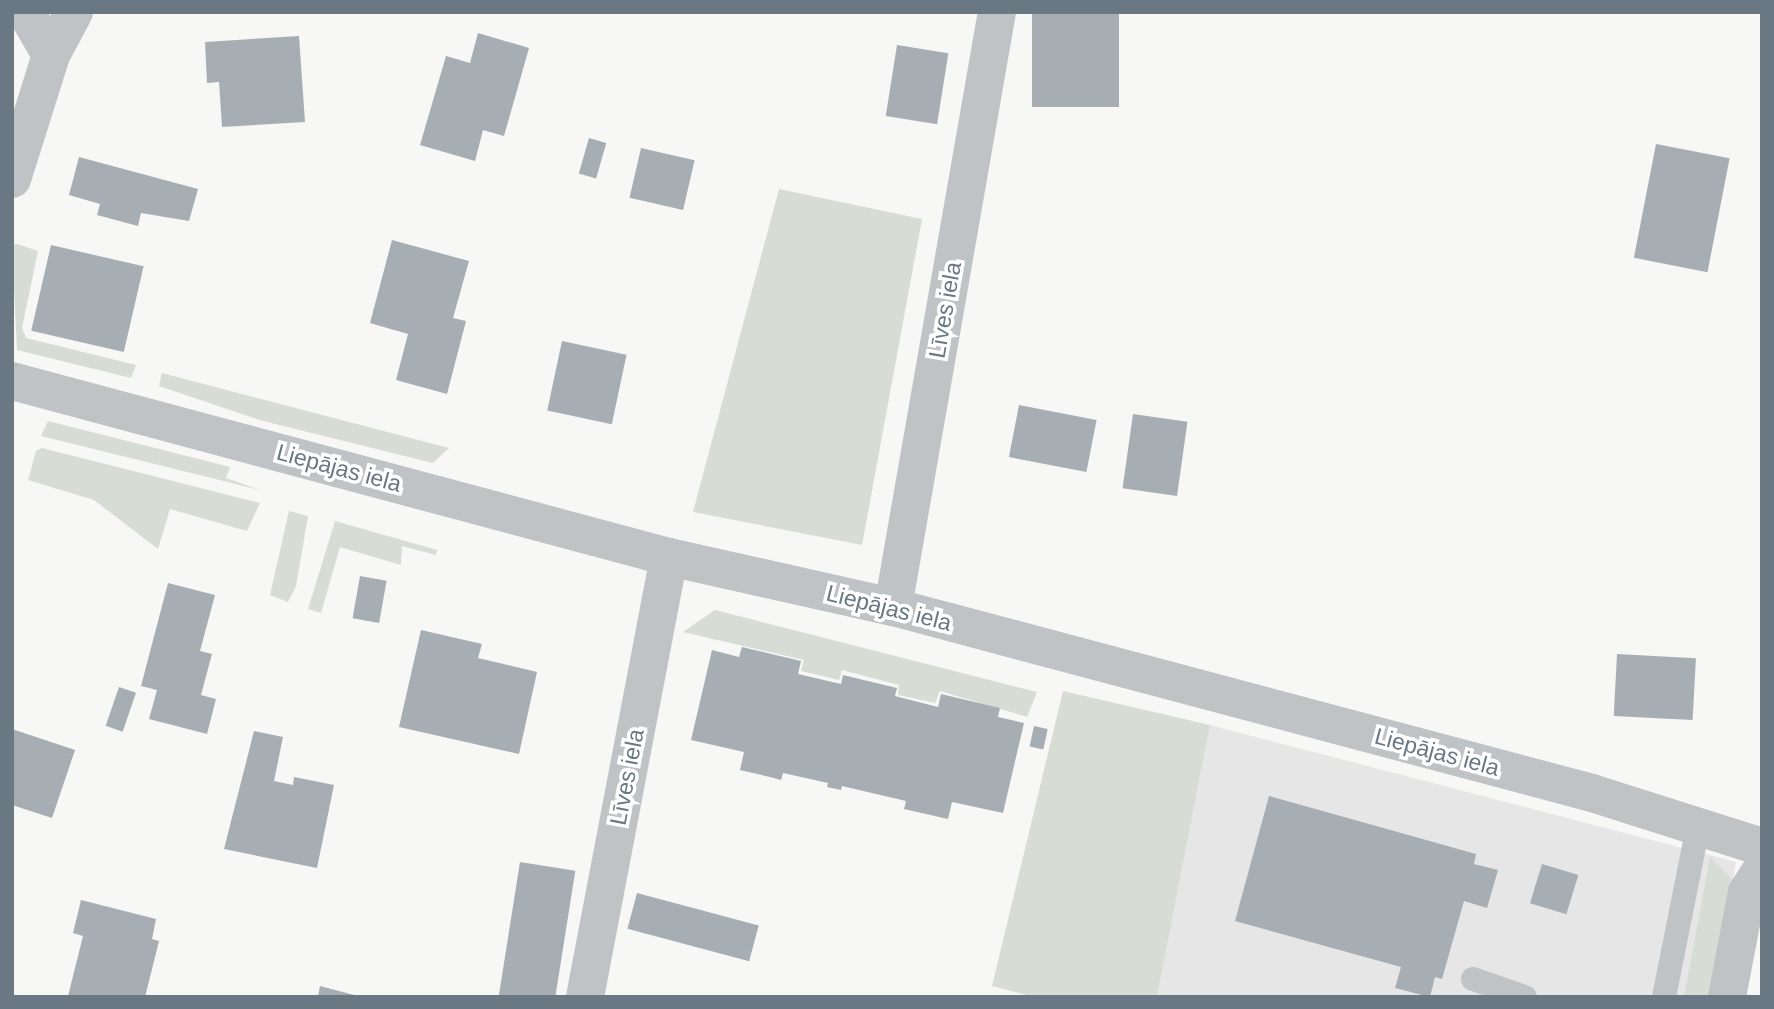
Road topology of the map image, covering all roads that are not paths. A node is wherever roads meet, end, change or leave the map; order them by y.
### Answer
1 (26, 12) edge
2 (74, 12) edge
3 (997, 12) edge
4 (51, 55) junction
5 (12, 179) edge
6 (12, 381) edge
7 (668, 557) junction
8 (893, 607) junction
9 (1698, 827) junction
10 (1762, 847) edge
11 (1762, 869) edge
12 (1473, 979) dead end
13 (585, 997) edge
14 (1525, 997) edge
15 (1664, 997) edge
16 (1727, 997) edge

1 - 4 street
2 - 4 street
3 - 8 street, Līves iela
4 - 5 street
6 - 7 street, Liepājas iela
7 - 8 street, Liepājas iela
7 - 13 street, Līves iela
8 - 9 street, Liepājas iela
9 - 10 street, Liepājas iela
9 - 15 lane
11 - 16 street
12 - 14 lane

